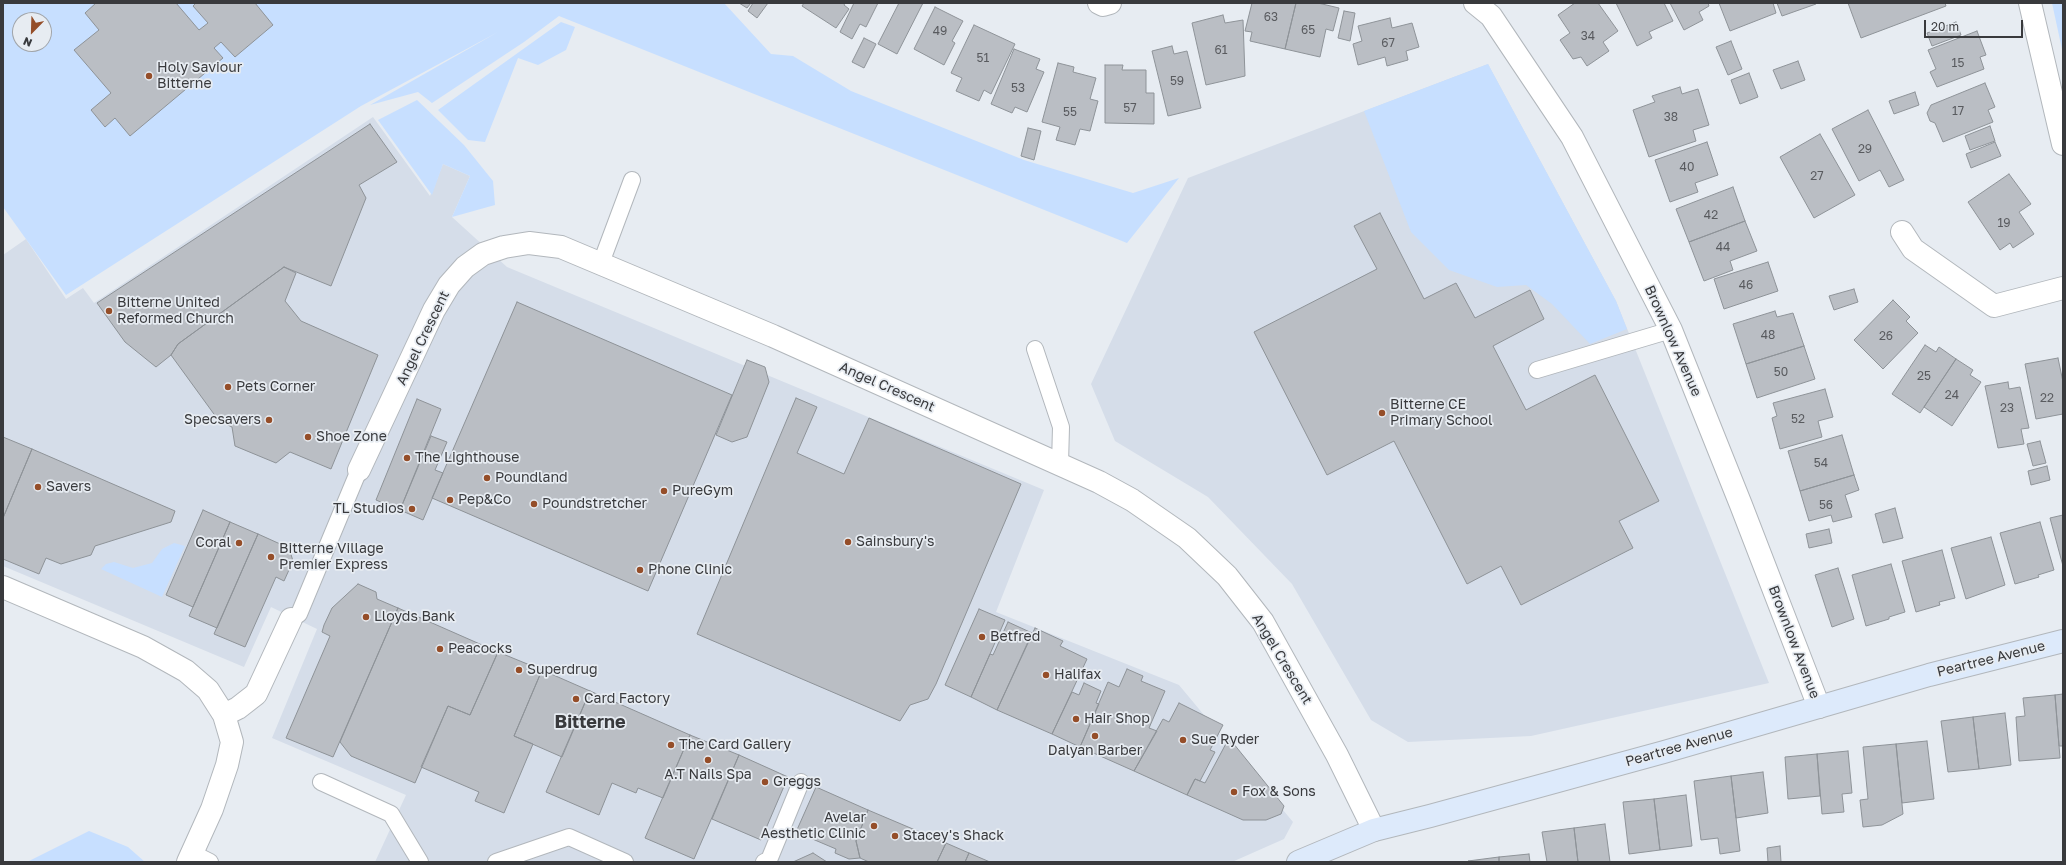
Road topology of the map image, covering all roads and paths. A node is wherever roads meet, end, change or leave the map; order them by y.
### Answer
1 (1099, 3) edge
2 (1110, 3) edge
3 (1475, 3) edge
4 (2030, 3) edge
5 (2063, 144) edge
6 (632, 180) dead end
7 (1902, 232) dead end
8 (600, 263) junction
9 (2063, 288) edge
10 (1671, 330) junction
11 (1035, 349) dead end
12 (1537, 370) dead end
13 (1060, 464) junction
14 (359, 470) joint
15 (3, 587) edge
16 (291, 620) joint
17 (2063, 641) edge
18 (1819, 707) junction
19 (224, 715) junction
20 (322, 782) dead end
21 (801, 782) dead end
22 (1374, 830) junction
23 (197, 859) edge
24 (420, 862) edge
25 (496, 862) edge
26 (625, 862) edge
27 (764, 862) edge
28 (1298, 862) edge

1 - 2 street
3 - 10 street, Brownlow Avenue
4 - 5 street
6 - 8 lane
7 - 9 street
8 - 13 street, Angel Crescent
8 - 14 street, Angel Crescent
10 - 12 lane
10 - 18 street, Brownlow Avenue
11 - 13 lane
13 - 22 street, Angel Crescent
14 - 16 lane
15 - 19 street
16 - 19 street
17 - 18 street, Peartree Avenue
18 - 22 street, Peartree Avenue
19 - 23 street
20 - 24 lane
21 - 27 lane
22 - 28 street, Peartree Avenue
25 - 26 lane

